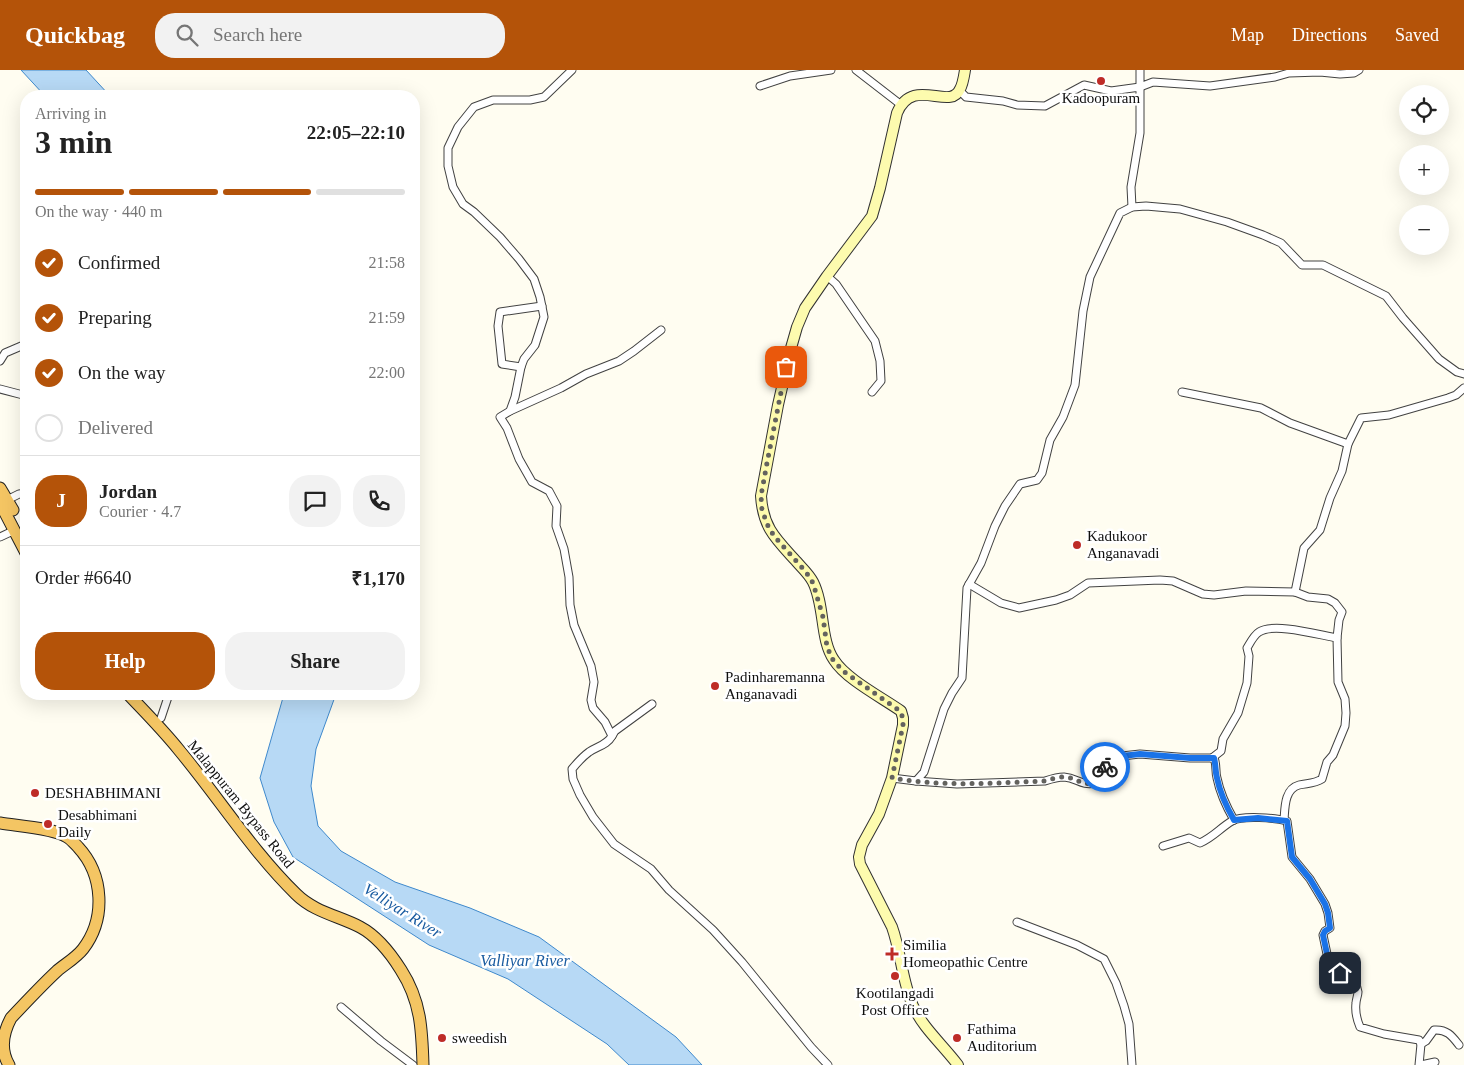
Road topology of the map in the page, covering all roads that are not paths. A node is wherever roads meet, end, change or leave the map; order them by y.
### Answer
1 (572, 70) edge
2 (831, 70) edge
3 (856, 70) edge
4 (965, 70) edge
5 (1140, 70) edge
6 (1359, 70) edge
7 (760, 86) dead end
8 (1140, 88) junction
9 (960, 91) junction
10 (900, 104) junction
11 (1132, 207) junction
12 (827, 276) junction
13 (542, 306) junction
14 (661, 330) dead end
15 (20, 347) edge
16 (0, 361) edge
17 (521, 367) junction
18 (1464, 374) edge
19 (1464, 388) edge
20 (0, 389) edge
21 (872, 392) dead end
22 (1182, 392) dead end
23 (20, 395) edge
24 (510, 411) junction
25 (1348, 444) junction
26 (0, 488) edge
27 (20, 494) edge
28 (4, 501) edge
29 (20, 527) edge
30 (15, 530) junction
31 (0, 537) edge
32 (20, 540) edge
33 (969, 584) junction
34 (1295, 592) junction
35 (1337, 638) junction
36 (133, 700) edge
37 (144, 700) edge
38 (167, 700) edge
39 (652, 704) dead end
40 (161, 718) junction
41 (612, 736) junction
42 (1212, 758) junction
43 (892, 778) junction
44 (916, 781) junction
45 (1234, 820) junction
46 (1284, 820) junction
47 (0, 823) edge
48 (1163, 846) dead end
49 (1018, 922) dead end
50 (341, 1007) dead end
51 (1421, 1044) junction
52 (1459, 1045) dead end
53 (5, 1061) edge
54 (1435, 1062) dead end
55 (425, 1064) edge
56 (828, 1065) edge
57 (958, 1065) edge
58 (1132, 1065) edge
59 (1420, 1065) edge

1 - 13 street
2 - 7 street
3 - 10 street
4 - 9 main road
5 - 8 street
6 - 8 street
8 - 9 street
8 - 11 street
9 - 10 main road
10 - 12 main road
11 - 18 street
11 - 33 street
12 - 21 street
12 - 43 main road
13 - 17 street
13 - 17 street
14 - 24 street
15 - 16 street
17 - 24 street
19 - 25 street
20 - 23 street
22 - 25 street
24 - 41 street
25 - 34 street
26 - 28 highway
27 - 28 street
28 - 29 highway
28 - 30 highway
30 - 31 street
30 - 32 highway
33 - 34 street
33 - 44 street
34 - 35 street
35 - 42 street
35 - 46 street
36 - 55 highway, Malappuram Bypass Road
37 - 40 highway, Malappuram Bypass Road
38 - 40 street
39 - 41 street
40 - 55 highway, Malappuram Bypass Road
41 - 56 street
42 - 44 street
42 - 45 street
43 - 44 street
43 - 57 main road
45 - 46 street
45 - 48 street
46 - 51 street
47 - 53 highway
49 - 58 street
50 - 55 street
51 - 52 street
51 - 59 street
54 - 59 street

